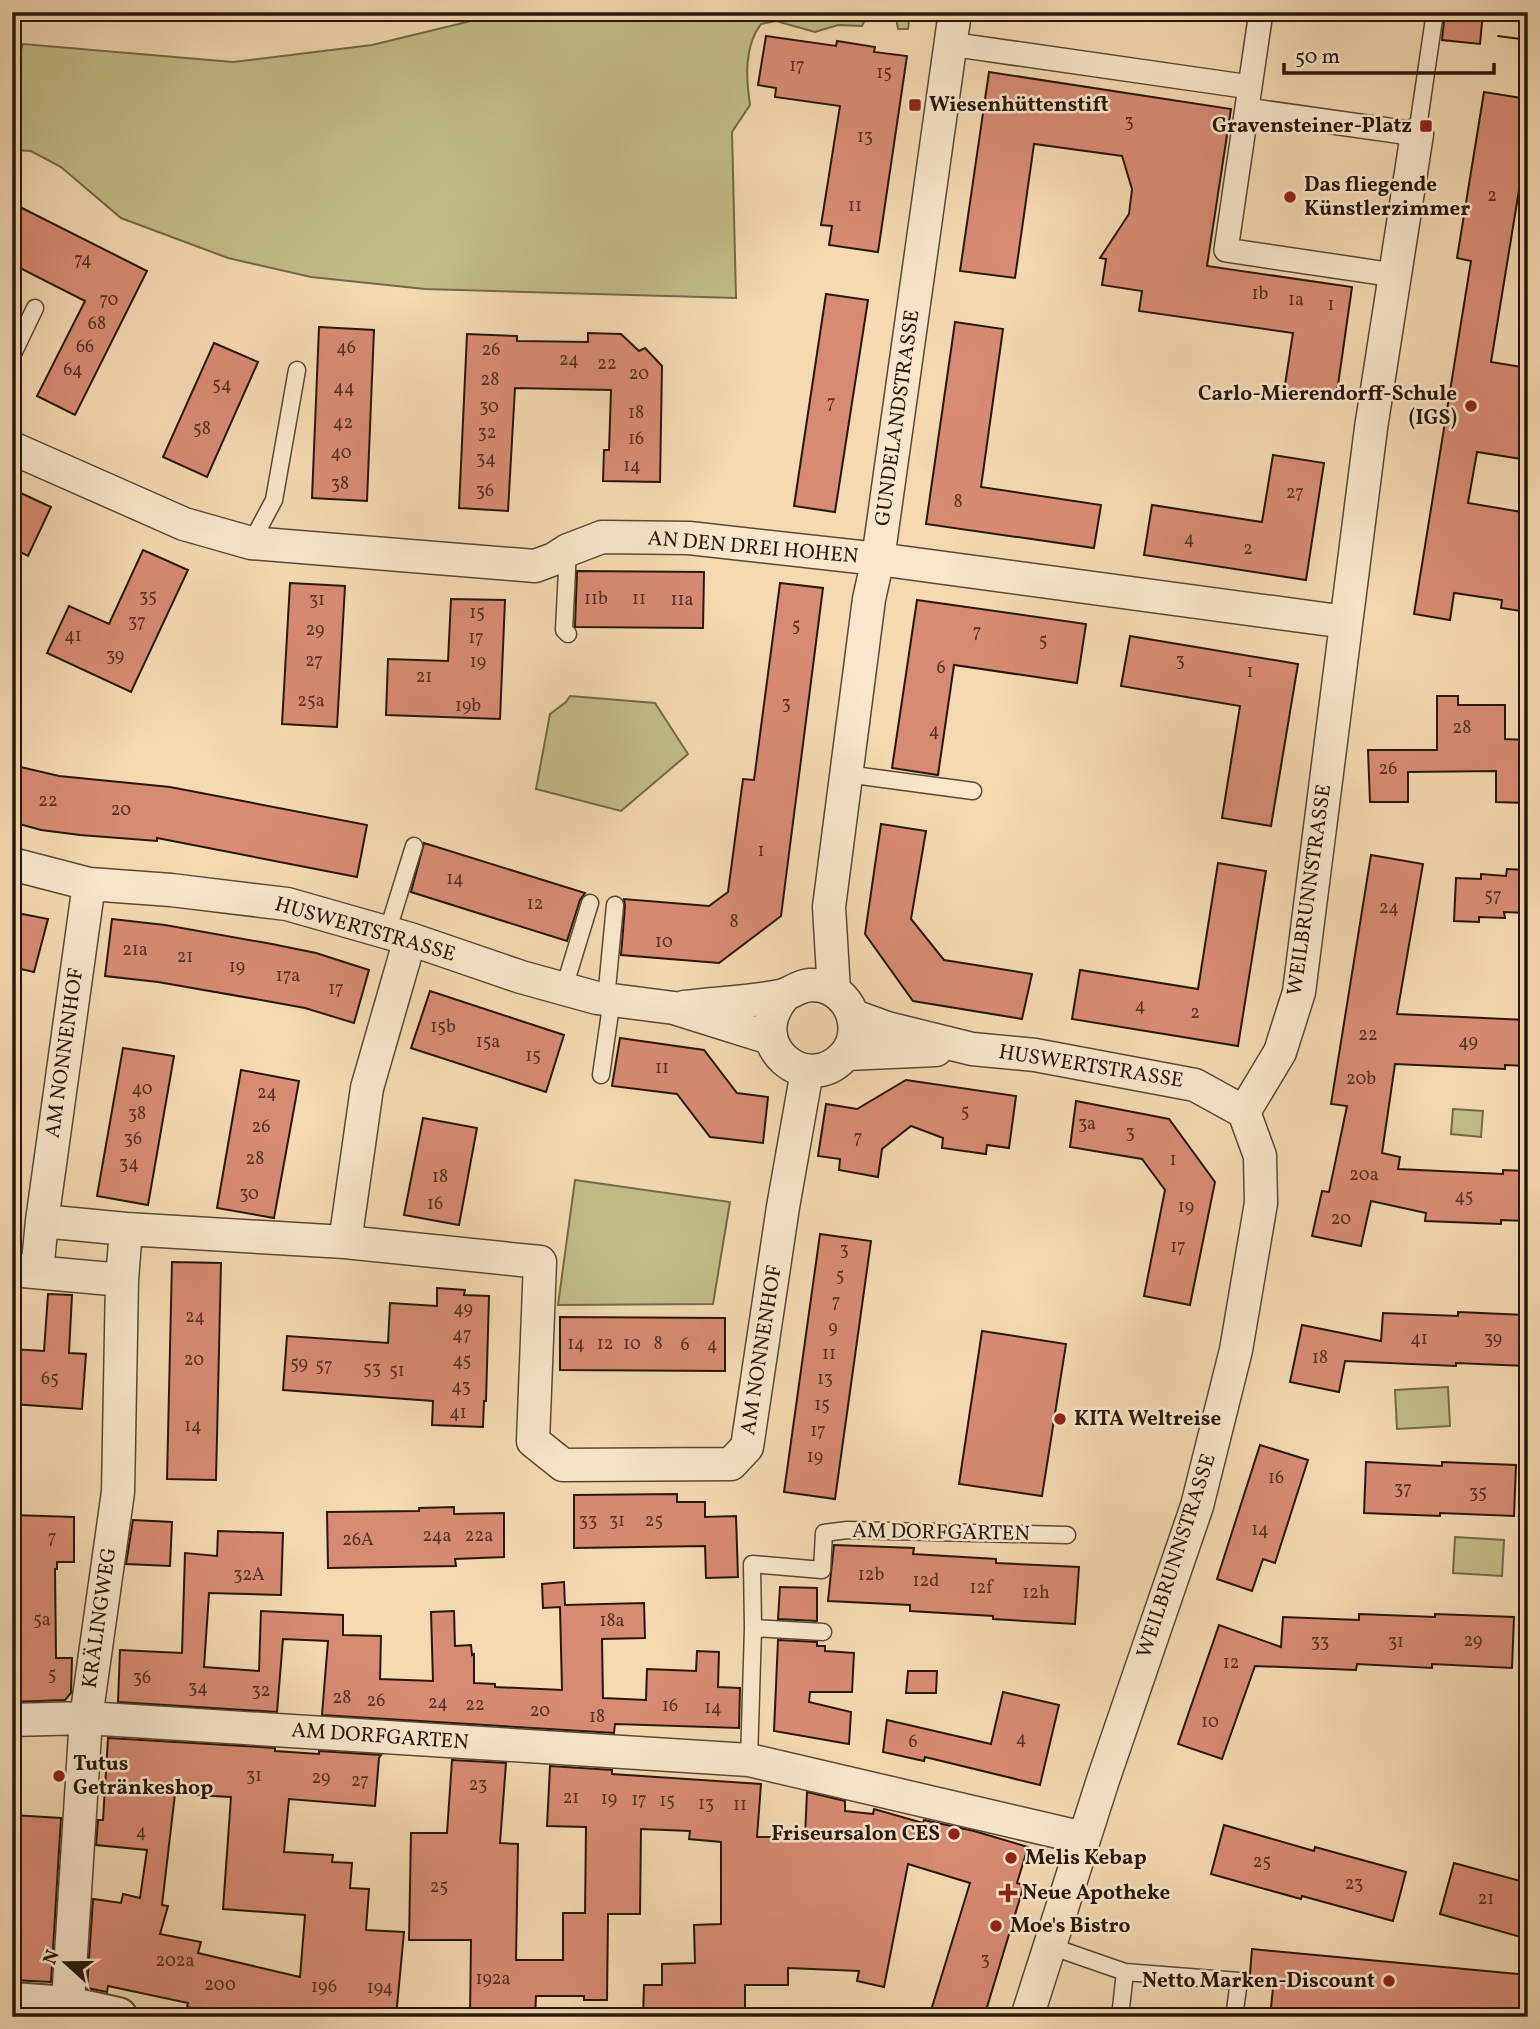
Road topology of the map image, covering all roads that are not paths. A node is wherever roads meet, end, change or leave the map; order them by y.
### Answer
1 (955, 12) edge
2 (1261, 12) edge
3 (1435, 12) edge
4 (950, 44) junction
5 (1250, 87) junction
6 (1247, 110) junction
7 (1417, 134) junction
8 (1394, 275) junction
9 (35, 308) dead end
10 (12, 355) edge
11 (297, 370) dead end
12 (12, 448) edge
13 (251, 542) junction
14 (568, 550) junction
15 (878, 559) junction
16 (1346, 622) junction
17 (568, 634) dead end
18 (846, 774) junction
19 (973, 791) dead end
20 (414, 846) dead end
21 (12, 864) edge
22 (89, 884) junction
23 (590, 903) dead end
24 (615, 905) dead end
25 (829, 907) junction
26 (398, 936) junction
27 (564, 988) junction
28 (792, 991) junction
29 (834, 991) junction
30 (609, 999) junction
31 (674, 1008) junction
32 (853, 1016) junction
33 (770, 1038) junction
34 (972, 1049) junction
35 (846, 1054) junction
36 (807, 1071) junction
37 (601, 1075) dead end
38 (1244, 1112) junction
39 (41, 1221) junction
40 (126, 1229) junction
41 (345, 1242) junction
42 (24, 1271) edge
43 (122, 1280) junction
44 (1067, 1535) dead end
45 (753, 1628) junction
46 (823, 1632) dead end
47 (86, 1718) junction
48 (12, 1720) edge
49 (749, 1760) junction
50 (1084, 1838) junction
51 (1050, 1946) junction
52 (1125, 1972) junction
53 (12, 2002) edge
54 (68, 2012) edge
55 (118, 2017) edge
56 (1027, 2017) edge
57 (1120, 2017) edge
58 (1234, 2017) edge

1 - 4 street, GUNDELANDSTRASSE
2 - 5 street
3 - 7 lane
4 - 5 street
4 - 15 street, GUNDELANDSTRASSE
5 - 6 street
6 - 7 street
6 - 8 street
7 - 8 street
8 - 16 street, WEILBRUNNSTRASSE
9 - 10 lane
11 - 13 lane
12 - 13 street, AN DEN DREI HOHEN
13 - 14 street, AN DEN DREI HOHEN
14 - 15 street, AN DEN DREI HOHEN
14 - 17 lane
15 - 16 street, AN DEN DREI HOHEN
15 - 18 street, GUNDELANDSTRASSE
16 - 38 street, WEILBRUNNSTRASSE
18 - 19 lane
18 - 25 street, GUNDELANDSTRASSE
20 - 26 lane
21 - 22 street, HUSWERTSTRASSE
22 - 26 street, HUSWERTSTRASSE
22 - 39 street, AM NONNENHOF
23 - 27 lane
24 - 30 lane
25 - 28 street, GUNDELANDSTRASSE
25 - 29 street, GUNDELANDSTRASSE
26 - 27 street, HUSWERTSTRASSE
26 - 41 street
27 - 30 street, HUSWERTSTRASSE
28 - 29 street
28 - 31 street, HUSWERTSTRASSE
28 - 33 street
29 - 32 street
30 - 31 street, HUSWERTSTRASSE
30 - 37 lane
31 - 33 street, HUSWERTSTRASSE
32 - 34 street, HUSWERTSTRASSE
32 - 35 street
33 - 36 street
34 - 35 street, HUSWERTSTRASSE
34 - 38 street, HUSWERTSTRASSE
35 - 36 street
36 - 41 street, AM NONNENHOF
38 - 50 street, WEILBRUNNSTRASSE
39 - 40 street, AM NONNENHOF
39 - 42 street, AM NONNENHOF
40 - 41 street, AM NONNENHOF
40 - 43 street, KRÄLINGWEG
42 - 43 street, AM NONNENHOF
43 - 47 street, KRÄLINGWEG
44 - 45 lane, AM DORFGARTEN
45 - 46 lane
45 - 49 lane, AM DORFGARTEN
47 - 48 street, AM DORFGARTEN
47 - 49 street, AM DORFGARTEN
47 - 54 street, KRÄLINGWEG
49 - 50 street, AM DORFGARTEN
50 - 51 street, WEILBRUNNSTRASSE
51 - 52 lane
51 - 56 street, WEILBRUNNSTRASSE
52 - 57 lane
52 - 58 lane
53 - 54 street
54 - 55 street

